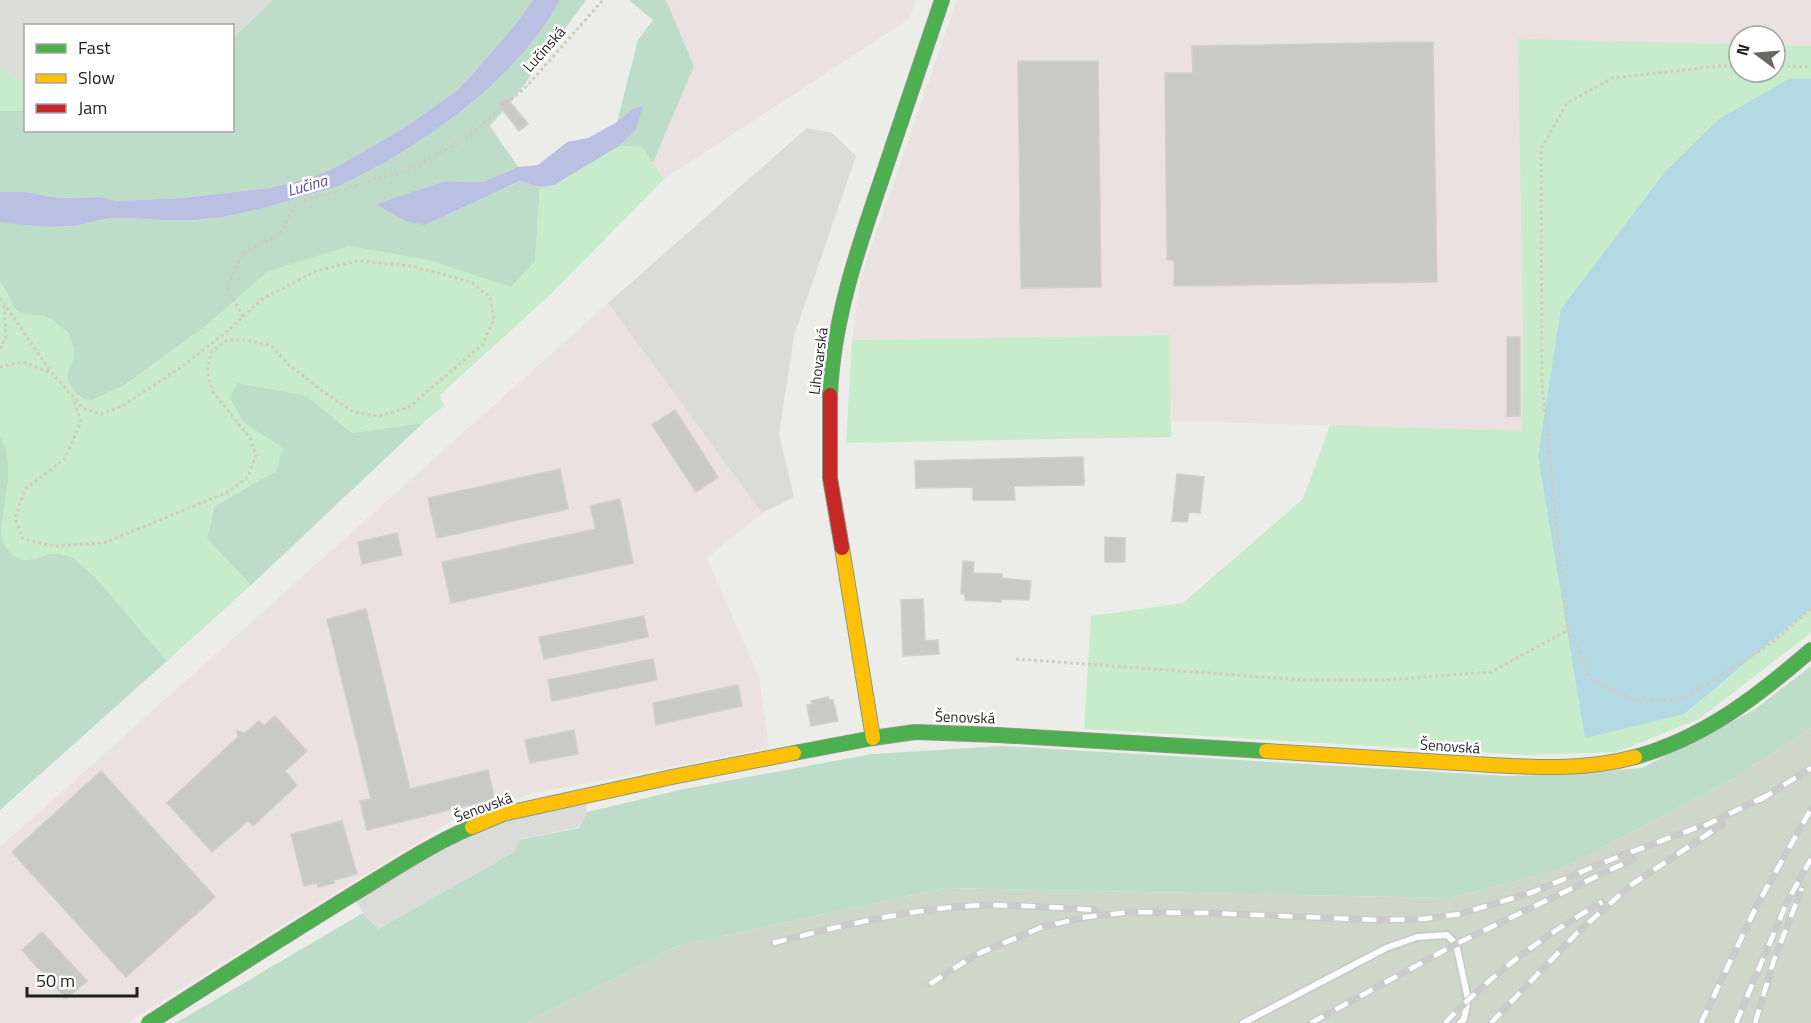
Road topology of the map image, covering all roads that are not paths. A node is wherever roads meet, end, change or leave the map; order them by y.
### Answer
1 (942, 0) edge
2 (1811, 650) edge
3 (873, 738) junction
4 (150, 1023) edge
5 (1243, 1023) edge
6 (1460, 1023) edge

1 - 3 street, Lihovarská
2 - 3 street, Šenovská
3 - 4 street, Šenovská
5 - 6 lane

